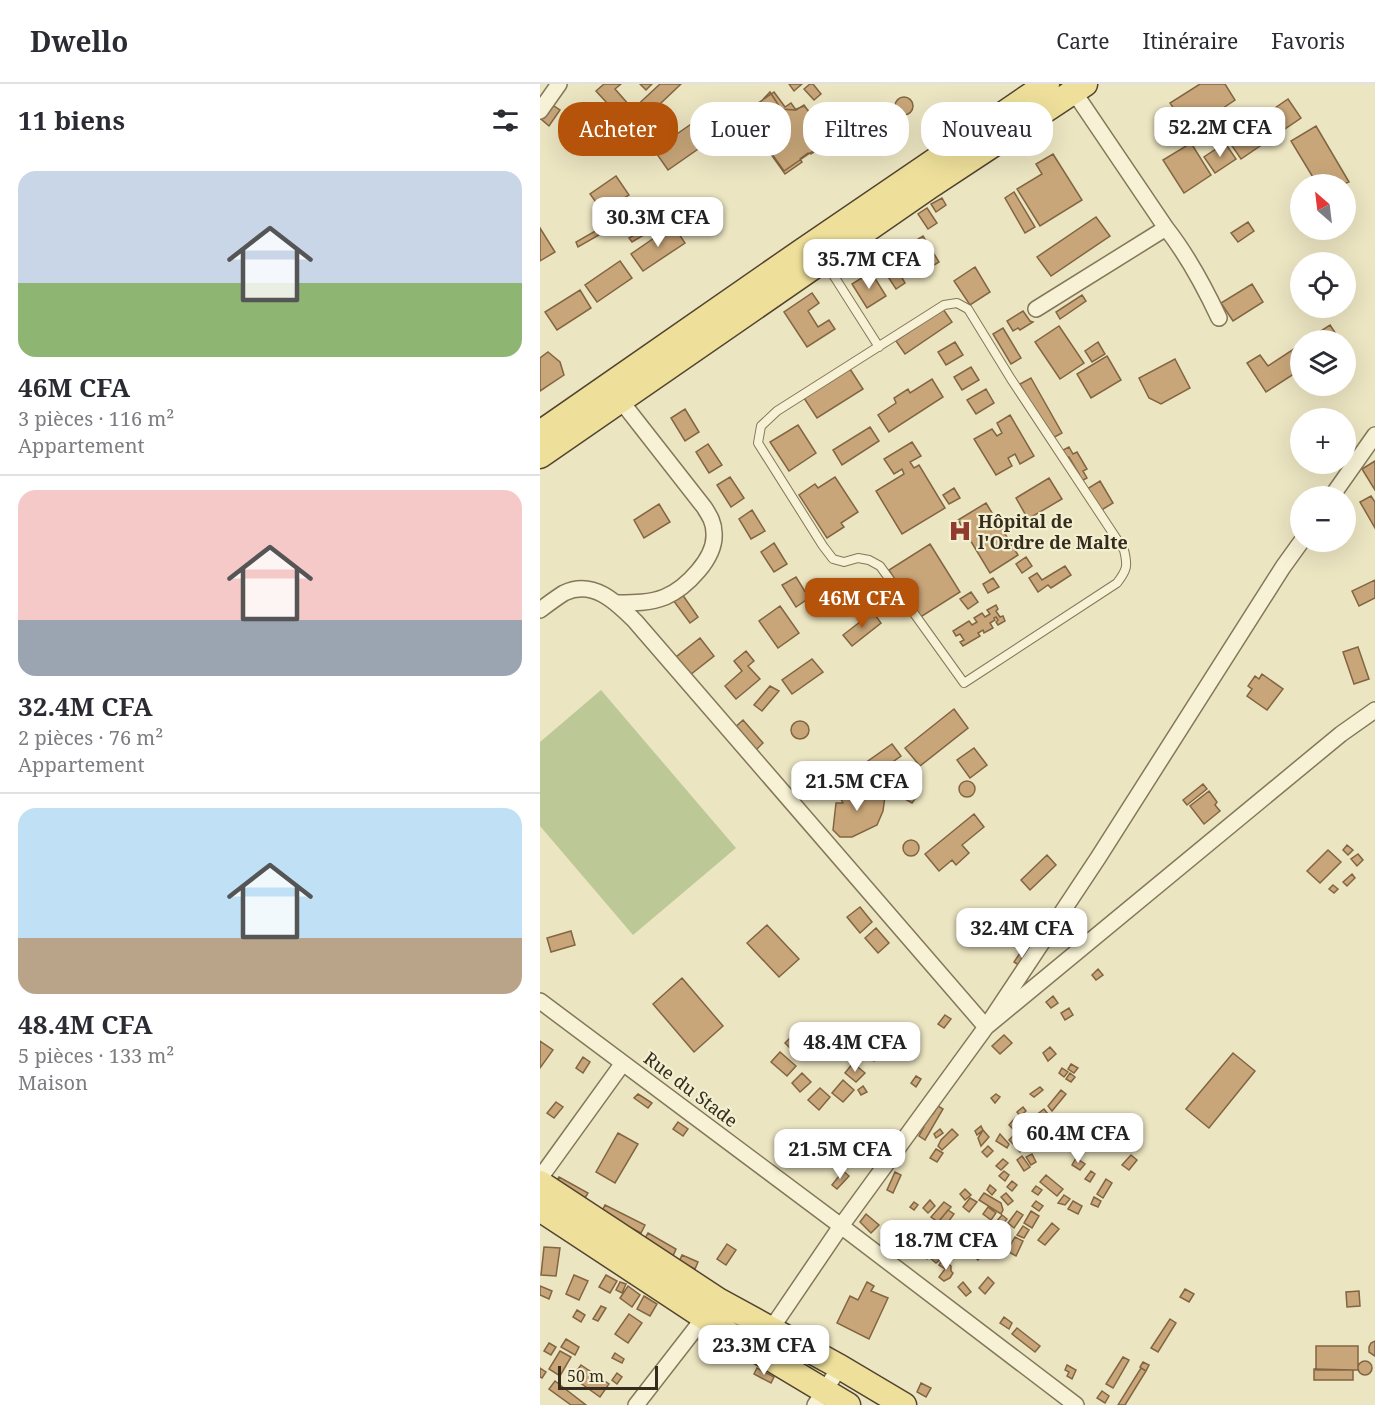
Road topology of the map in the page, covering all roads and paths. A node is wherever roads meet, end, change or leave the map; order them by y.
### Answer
1 (1047, 84) edge
2 (556, 85) edge
3 (1075, 87) edge
4 (540, 111) edge
5 (1166, 228) junction
6 (824, 260) junction
7 (1036, 309) dead end
8 (1219, 318) dead end
9 (879, 347) junction
10 (621, 400) junction
11 (540, 433) edge
12 (1375, 435) edge
13 (540, 456) edge
14 (1339, 486) edge
15 (1294, 552) edge
16 (618, 603) junction
17 (540, 610) edge
18 (1375, 710) edge
19 (540, 1001) edge
20 (986, 1027) junction
21 (623, 1063) junction
22 (540, 1178) edge
23 (540, 1183) edge
24 (540, 1209) edge
25 (841, 1226) junction
26 (711, 1308) junction
27 (771, 1329) junction
28 (840, 1367) junction
29 (820, 1398) edge
30 (636, 1405) edge
31 (848, 1405) edge
32 (904, 1405) edge
33 (1076, 1405) edge

1 - 11 main road
2 - 4 street
3 - 5 street
3 - 6 main road
5 - 7 street
5 - 8 street
6 - 9 lane
6 - 10 main road
9 - 9 lane
10 - 13 main road
10 - 16 street
12 - 14 street
15 - 20 street
16 - 17 street
16 - 20 street
18 - 20 street
19 - 21 street, Rue du Stade
20 - 25 street
21 - 22 street
21 - 25 street, Rue du Stade
23 - 26 main road
24 - 26 main road
25 - 27 street
25 - 33 street, Rue du Stade
26 - 27 main road
26 - 29 main road
26 - 30 street
27 - 28 main road
28 - 29 street
28 - 32 main road
29 - 31 main road

